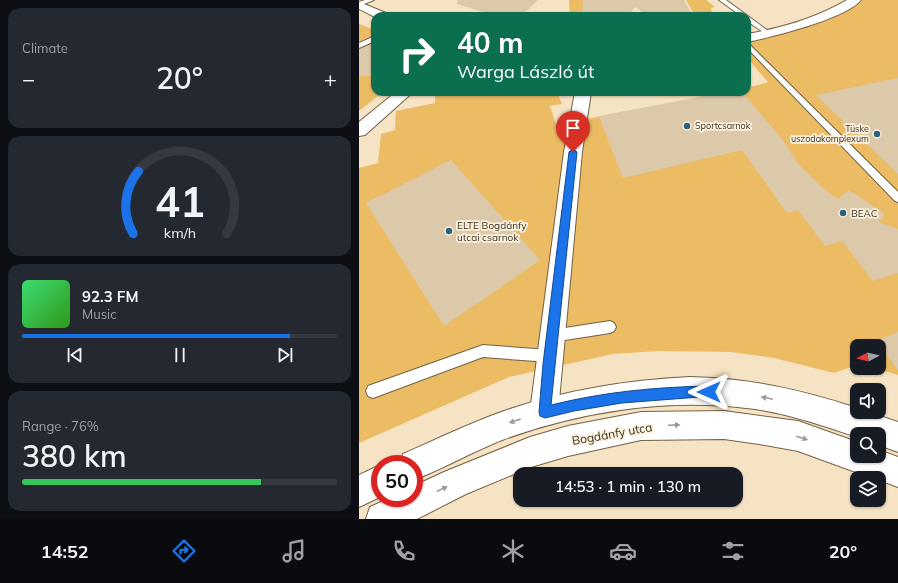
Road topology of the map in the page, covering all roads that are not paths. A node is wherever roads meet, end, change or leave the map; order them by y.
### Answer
1 (365, 0) edge
2 (371, 0) edge
3 (723, 0) edge
4 (855, 0) edge
5 (359, 4) edge
6 (374, 12) edge
7 (739, 12) edge
8 (751, 21) edge
9 (768, 33) junction
10 (751, 37) edge
11 (371, 40) edge
12 (359, 46) edge
13 (751, 48) edge
14 (400, 96) edge
15 (582, 96) edge
16 (359, 131) edge
17 (898, 198) edge
18 (610, 327) dead end
19 (550, 346) junction
20 (373, 391) dead end
21 (545, 412) junction
22 (898, 437) edge
23 (423, 461) edge
24 (898, 472) edge
25 (371, 485) edge
26 (359, 491) edge
27 (382, 519) edge

1 - 5 lane
2 - 5 lane
3 - 7 lane
4 - 9 street
5 - 6 street
8 - 9 lane
9 - 10 street
11 - 12 lane
13 - 17 lane
14 - 16 street
15 - 19 street
18 - 19 lane
19 - 20 lane
19 - 21 street
22 -> 21 street
21 -> 23 street
27 -> 24 street, Bogdánfy utca
25 - 26 street

